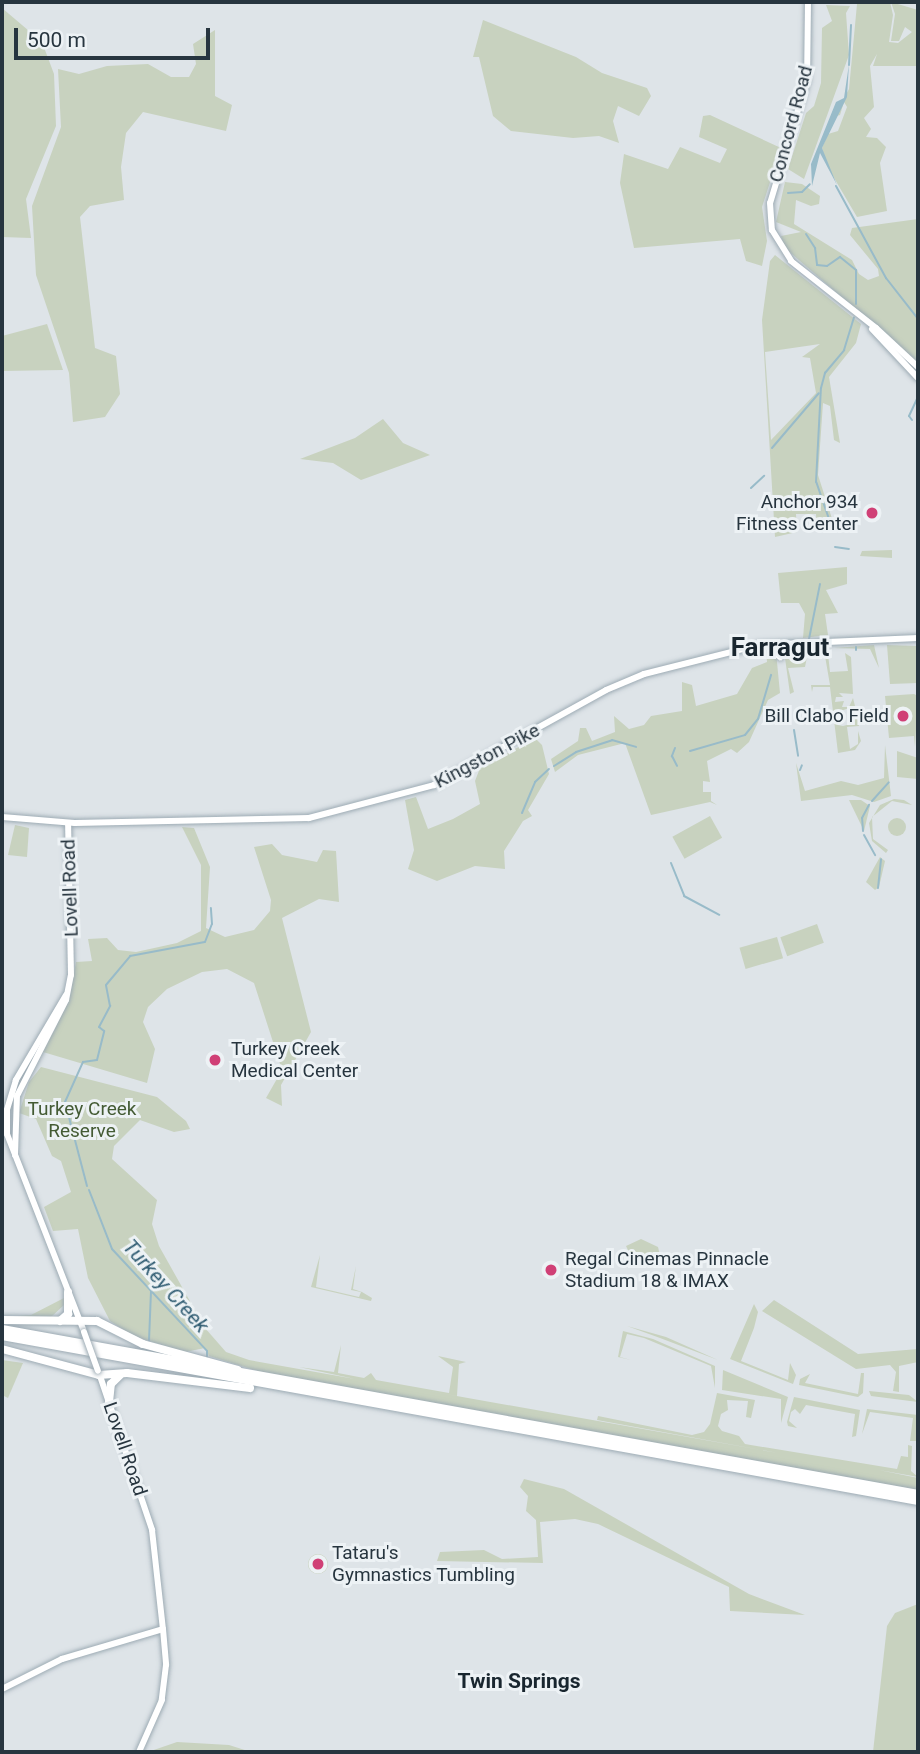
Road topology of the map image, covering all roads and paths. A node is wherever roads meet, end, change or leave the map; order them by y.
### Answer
1 (808, 2) edge
2 (867, 322) junction
3 (918, 368) edge
4 (918, 378) edge
5 (918, 638) edge
6 (760, 645) junction
7 (780, 657) dead end
8 (2, 817) edge
9 (68, 823) junction
10 (68, 1292) junction
11 (79, 1319) junction
12 (2, 1320) edge
13 (60, 1321) junction
14 (2, 1329) edge
15 (2, 1336) edge
16 (2, 1349) edge
17 (204, 1371) junction
18 (99, 1373) junction
19 (127, 1373) junction
20 (281, 1381) junction
21 (309, 1393) junction
22 (109, 1402) junction
23 (918, 1493) edge
24 (918, 1502) edge
25 (163, 1629) junction
26 (2, 1689) edge
27 (139, 1752) edge

1 - 2 main road, Concord Road
2 - 3 main road
2 - 4 main road
5 - 6 main road, Kingston Pike
6 - 7 main road
6 - 9 main road, Kingston Pike
8 - 9 main road, Kingston Pike
9 - 10 main road, Lovell Road
10 - 11 main road, Lovell Road
10 - 13 highway
11 - 13 highway
11 - 18 main road, Lovell Road, bridge
11 - 20 highway
12 - 13 highway
14 - 17 highway
15 - 17 highway
16 - 18 highway
17 - 20 highway
17 - 21 highway
18 - 19 highway
18 - 22 main road, Lovell Road
19 - 21 highway
19 - 22 highway
20 - 23 highway
21 - 24 highway
22 - 25 main road, Lovell Road
25 - 26 main road
25 - 27 main road, Lovell Road

